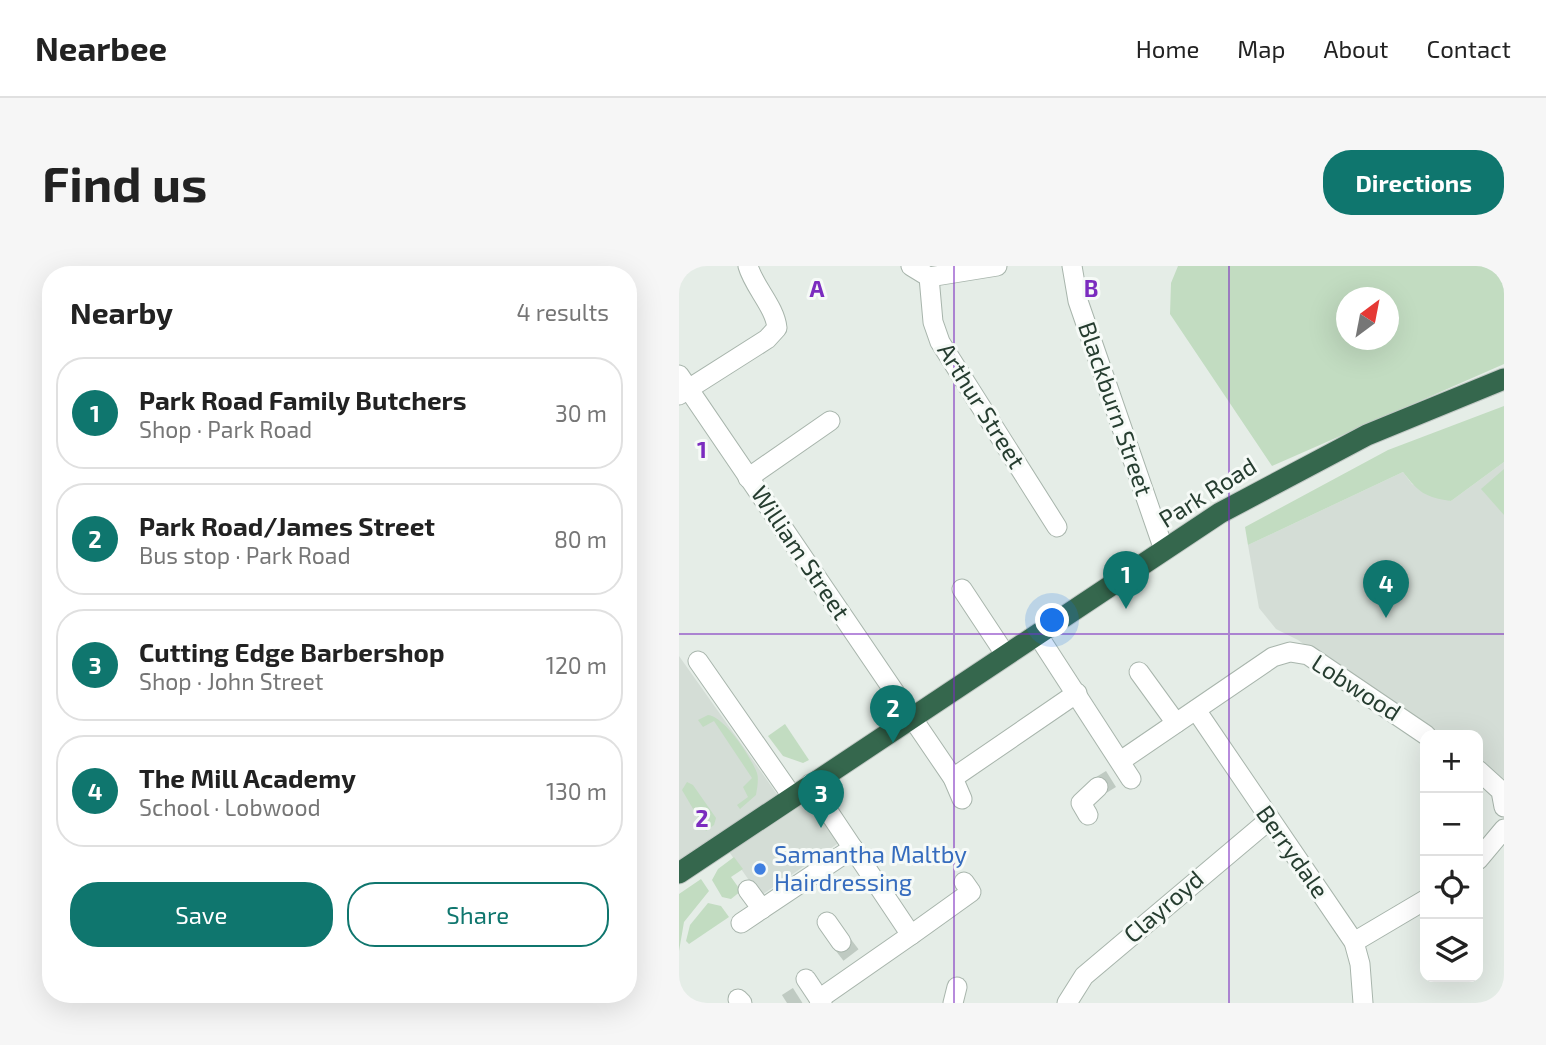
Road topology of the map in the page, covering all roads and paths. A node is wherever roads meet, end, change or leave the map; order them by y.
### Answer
1 (748, 266) edge
2 (911, 266) edge
3 (997, 266) edge
4 (1072, 266) edge
5 (929, 277) junction
6 (1504, 379) edge
7 (682, 387) edge
8 (830, 421) dead end
9 (748, 478) junction
10 (1057, 527) dead end
11 (1164, 550) junction
12 (962, 589) dead end
13 (1037, 634) junction
14 (1006, 654) junction
15 (698, 661) dead end
16 (1139, 672) dead end
17 (1077, 693) junction
18 (1196, 710) junction
19 (911, 717) junction
20 (1176, 723) junction
21 (1420, 731) edge
22 (1117, 775) junction
23 (1483, 775) edge
24 (953, 778) junction
25 (810, 784) junction
26 (792, 796) junction
27 (962, 799) dead end
28 (1504, 807) edge
29 (1088, 815) dead end
30 (1269, 820) junction
31 (1504, 830) edge
32 (853, 848) junction
33 (1481, 856) edge
34 (679, 873) edge
35 (964, 881) dead end
36 (748, 890) dead end
37 (1420, 903) edge
38 (762, 909) junction
39 (827, 922) dead end
40 (741, 923) dead end
41 (911, 935) junction
42 (1354, 942) junction
43 (851, 956) junction
44 (811, 993) tunnel mouth
45 (1067, 1003) edge
46 (1363, 1003) edge

1 - 7 street
2 - 5 street
3 - 5 street
4 - 11 street, Blackburn Street
5 - 10 street, Arthur Street
6 - 11 highway, Park Road
7 - 9 street, William Street
8 - 9 street
9 - 19 street, William Street
11 - 13 highway, Park Road
12 - 14 street
13 - 14 highway, Park Road
13 - 17 street
14 - 19 highway, Park Road
15 - 26 street
16 - 20 street
17 - 22 street
17 - 24 street
18 - 20 street, Lobwood
18 - 21 street, Lobwood
18 - 30 street, Berrydale
19 - 24 street, William Street
19 - 25 highway, Park Road
20 - 22 street, Lobwood
22 - 29 street
23 - 28 street
24 - 27 street, William Street
25 - 26 highway, Park Road
25 - 32 street
26 - 34 highway, Park Road
30 - 42 street, Berrydale
30 - 45 street, Clayroyd
31 - 33 street
32 - 38 street
32 - 41 street
35 - 41 street
36 - 38 street
37 - 42 street
38 - 40 street
39 - 43 street
41 - 43 street
42 - 46 street, Berrydale
43 - 44 street

